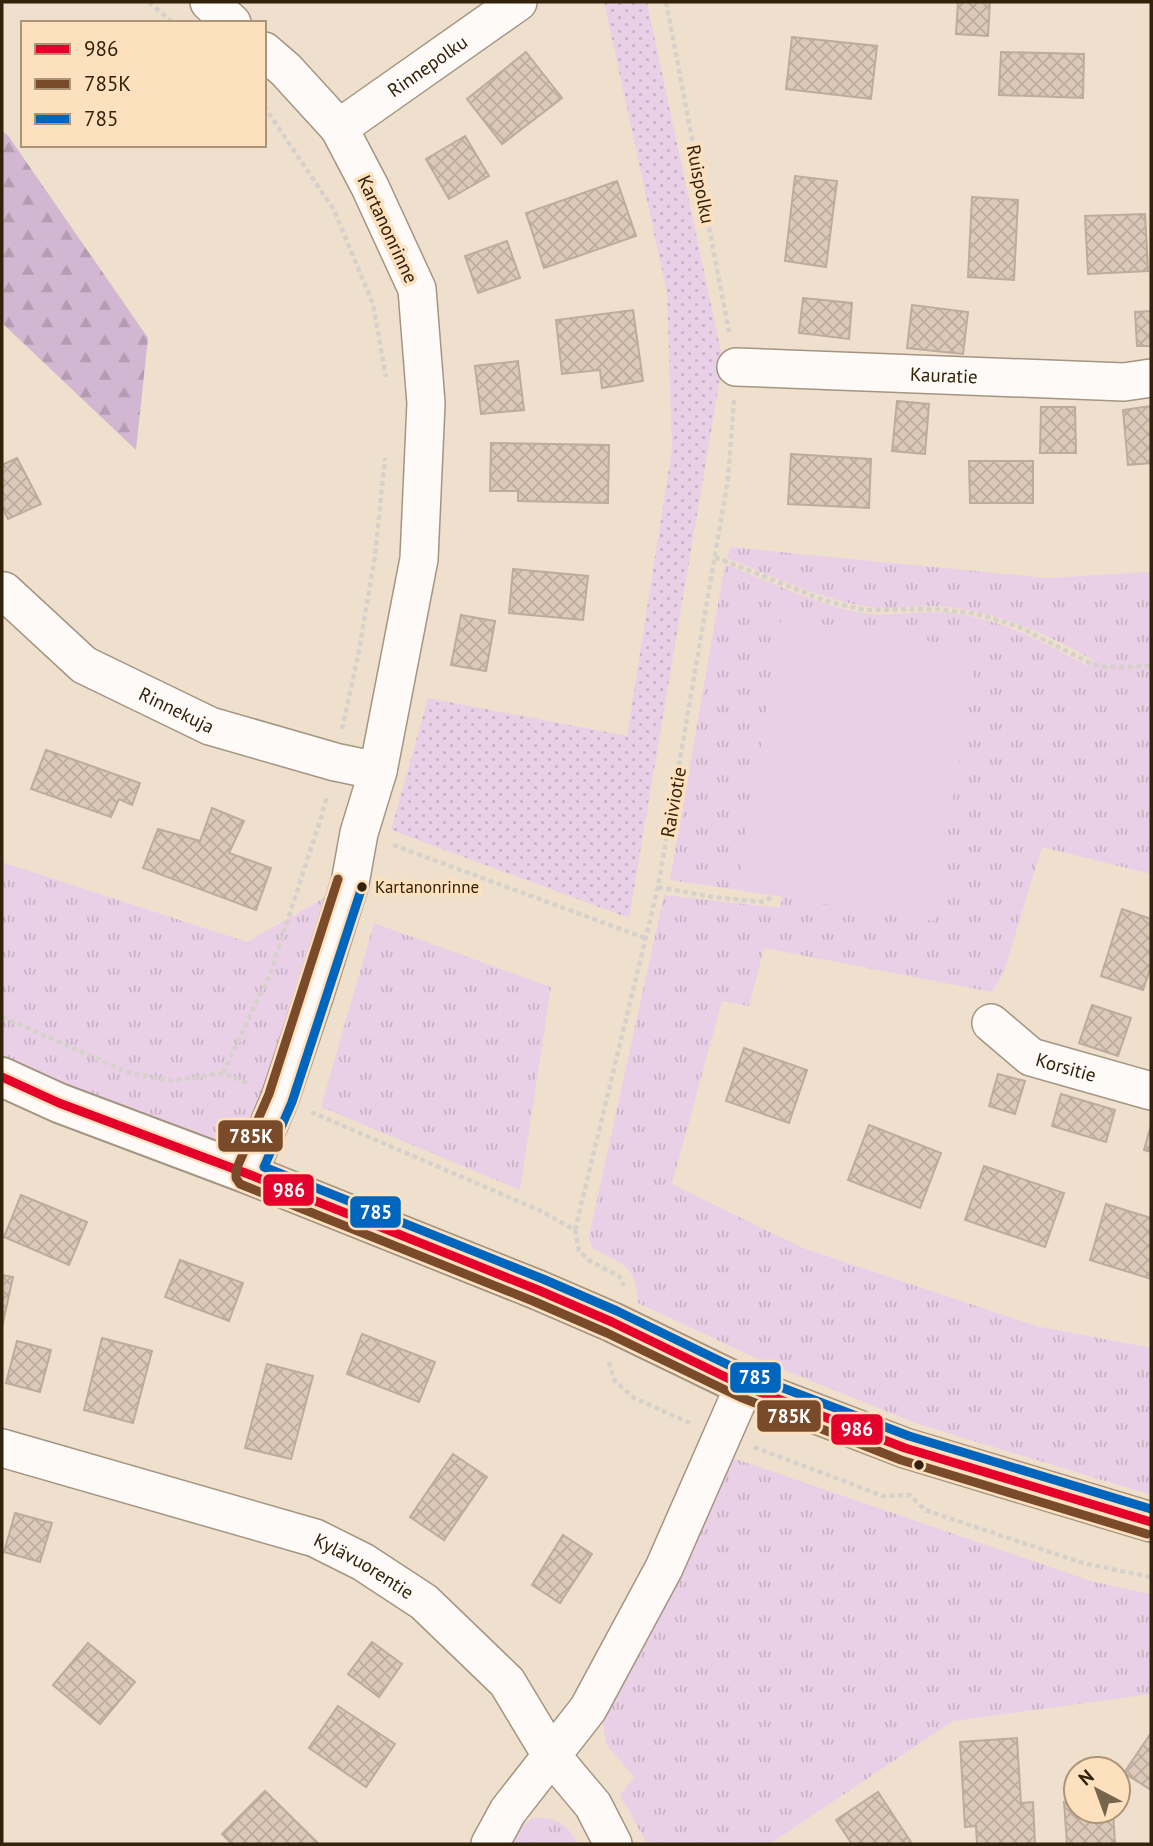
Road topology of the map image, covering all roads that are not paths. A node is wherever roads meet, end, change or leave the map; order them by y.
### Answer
1 (209, 2) edge
2 (517, 2) edge
3 (230, 21) edge
4 (266, 53) edge
5 (339, 128) junction
6 (736, 367) road end
7 (1151, 378) edge
8 (4, 591) dead end
9 (379, 771) junction
10 (992, 1023) dead end
11 (2, 1077) edge
12 (1151, 1091) edge
13 (248, 1174) junction
14 (744, 1386) junction
15 (2, 1448) edge
16 (1151, 1522) edge
17 (551, 1755) junction
18 (490, 1844) edge
19 (613, 1844) edge

1 - 3 street
2 - 5 street, Rinnepolku
4 - 5 street, Kartanonrinne
5 - 9 street, Kartanonrinne
6 - 7 street, Kauratie
8 - 9 street, Rinnekuja
9 - 13 street, Kartanonrinne
10 - 12 street, Korsitie
11 - 13 street
13 - 14 street
14 - 16 street
14 - 17 street
15 - 17 street, Kylävuorentie
17 - 18 street
17 - 19 street, Kylävuorentie

